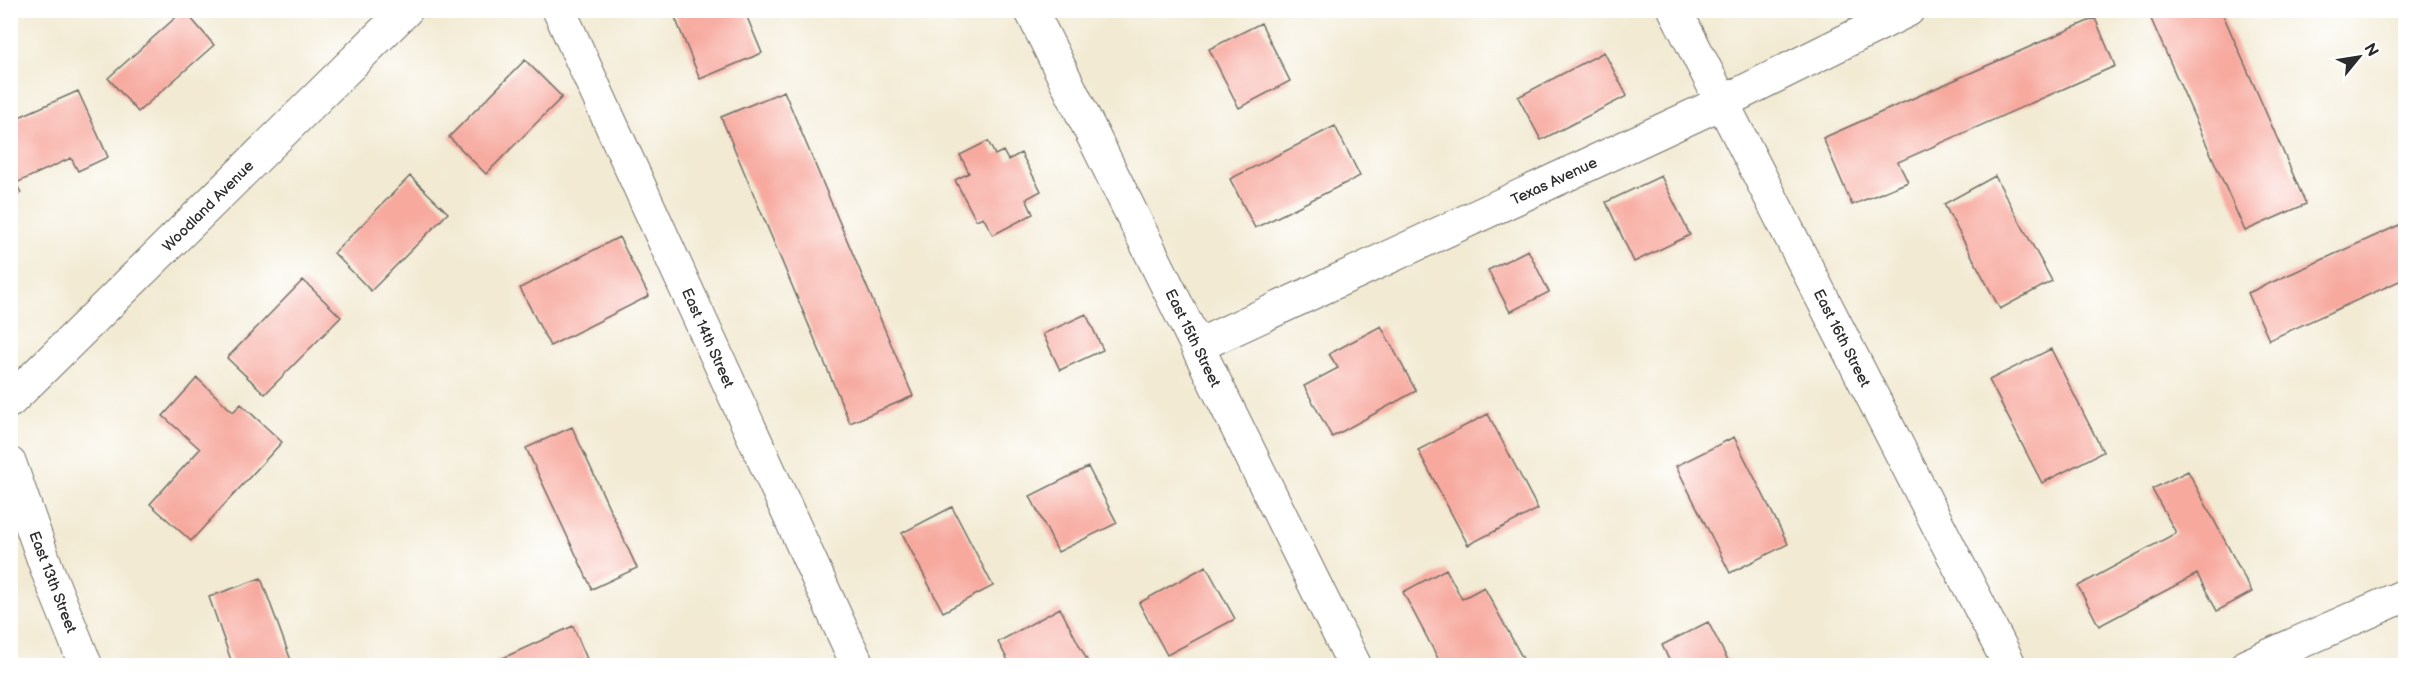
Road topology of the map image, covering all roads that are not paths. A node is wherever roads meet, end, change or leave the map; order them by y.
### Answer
1 (406, 10) edge
2 (559, 10) edge
3 (1031, 10) edge
4 (1675, 10) edge
5 (1908, 10) edge
6 (1721, 103) junction
7 (1197, 346) junction
8 (10, 401) edge
9 (10, 464) edge
10 (2406, 595) edge
11 (86, 666) edge
12 (858, 666) edge
13 (1355, 666) edge
14 (2010, 666) edge
15 (2247, 666) edge

1 - 8 street, Woodland Avenue
2 - 12 street, East 14th Street
3 - 7 street, East 15th Street
4 - 6 street, East 16th Street
5 - 6 street, Texas Avenue
6 - 7 street, Texas Avenue
6 - 14 street, East 16th Street
7 - 13 street, East 15th Street
9 - 11 street, East 13th Street
10 - 15 street

